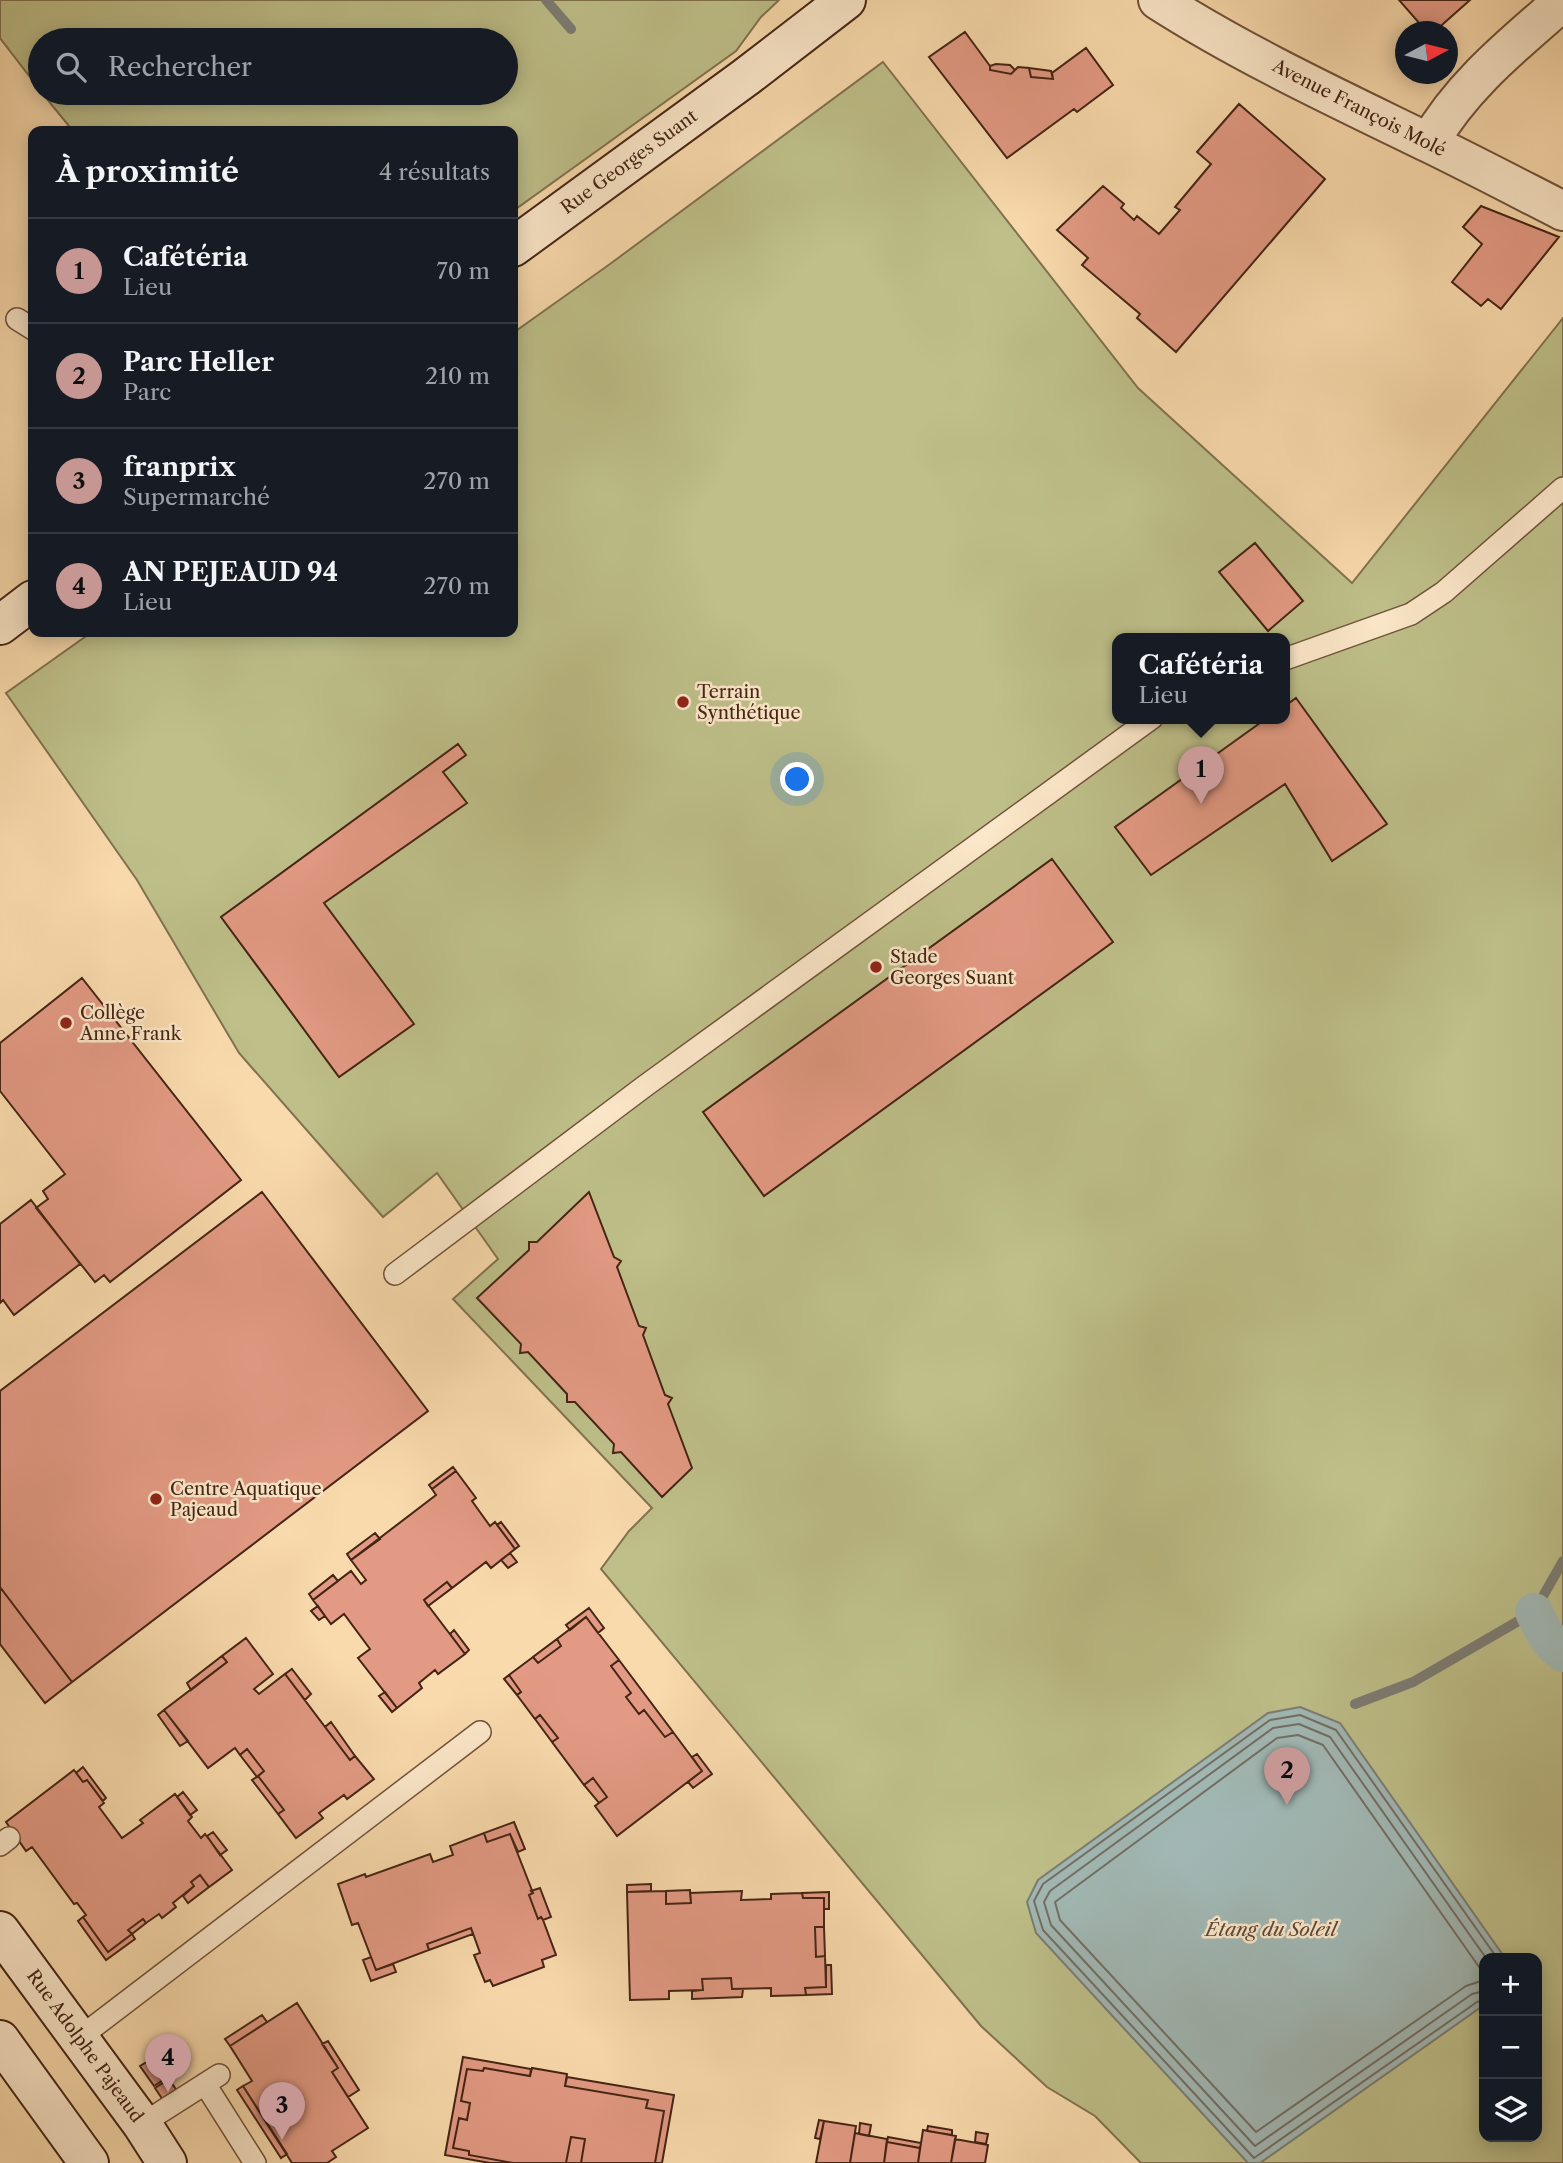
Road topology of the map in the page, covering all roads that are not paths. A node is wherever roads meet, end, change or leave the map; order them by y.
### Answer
1 (799, 0) edge
2 (846, 0) edge
3 (1158, 0) edge
4 (1563, 1) edge
5 (746, 77) junction
6 (1429, 143) junction
7 (1563, 211) edge
8 (518, 243) edge
9 (1563, 488) edge
10 (28, 604) edge
11 (0, 625) edge
12 (1290, 657) edge
13 (1144, 724) edge
14 (395, 1274) dead end
15 (480, 1732) dead end
16 (0, 1931) edge
17 (79, 2038) junction
18 (4, 2056) edge
19 (142, 2124) junction
20 (89, 2163) edge
21 (167, 2163) edge
22 (255, 2163) edge

1 - 5 main road, Rue Georges Suant
2 - 5 main road, Rue Georges Suant
3 - 6 main road, Avenue François Molé
4 - 6 main road
5 - 8 main road, Rue Georges Suant
6 - 7 main road, Avenue François Molé
9 - 12 lane
10 - 11 main road
13 - 14 lane
15 - 17 lane
16 - 17 main road, Rue Adolphe Pajeaud
17 - 19 main road, Rue Adolphe Pajeaud
18 - 20 main road
19 - 21 main road, Rue Adolphe Pajeaud
19 - 22 lane

